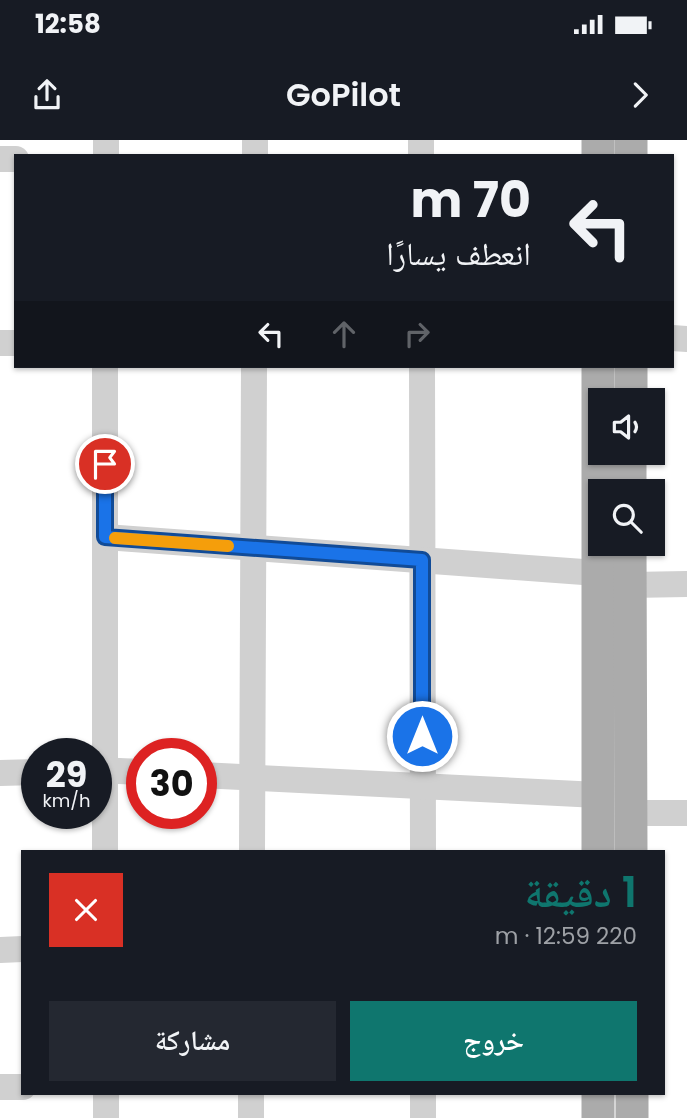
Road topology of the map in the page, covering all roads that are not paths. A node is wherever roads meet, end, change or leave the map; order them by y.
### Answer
1 (105, 368) edge
2 (254, 368) edge
3 (422, 368) edge
4 (598, 368) edge
5 (631, 368) edge
6 (631, 388) edge
7 (105, 537) junction
8 (253, 548) junction
9 (630, 556) edge
10 (422, 560) junction
11 (597, 573) junction
12 (687, 584) edge
13 (630, 585) junction
14 (101, 738) edge
15 (21, 772) edge
16 (0, 773) edge
17 (217, 776) edge
18 (252, 778) junction
19 (422, 786) junction
20 (598, 795) junction
21 (631, 813) junction
22 (687, 813) edge
23 (104, 829) edge
24 (105, 850) edge
25 (252, 850) edge
26 (423, 850) edge
27 (598, 850) edge
28 (631, 850) edge
29 (21, 949) edge
30 (0, 950) edge
31 (0, 1087) edge
32 (21, 1087) edge
33 (106, 1095) edge
34 (251, 1095) edge
35 (423, 1095) edge
36 (598, 1095) edge
37 (632, 1095) edge
38 (106, 1118) edge
39 (251, 1118) edge
40 (423, 1118) edge
41 (598, 1118) edge
42 (632, 1118) edge

1 - 7 street
2 - 8 street
3 - 10 street
4 - 11 main road
5 - 6 main road
7 - 8 street
7 - 14 street
8 - 10 street
8 - 18 street
9 - 13 main road
10 - 11 street
10 - 19 street
11 - 20 main road
12 - 13 street
13 - 21 main road
15 - 16 street
17 - 18 street
18 - 19 street
18 - 25 street
19 - 20 street
19 - 26 street
20 - 27 main road
21 - 22 street
21 - 28 main road
23 - 24 street
29 - 30 street
31 - 32 street
33 - 38 street
34 - 39 street
35 - 40 street
36 - 41 main road
37 - 42 main road

